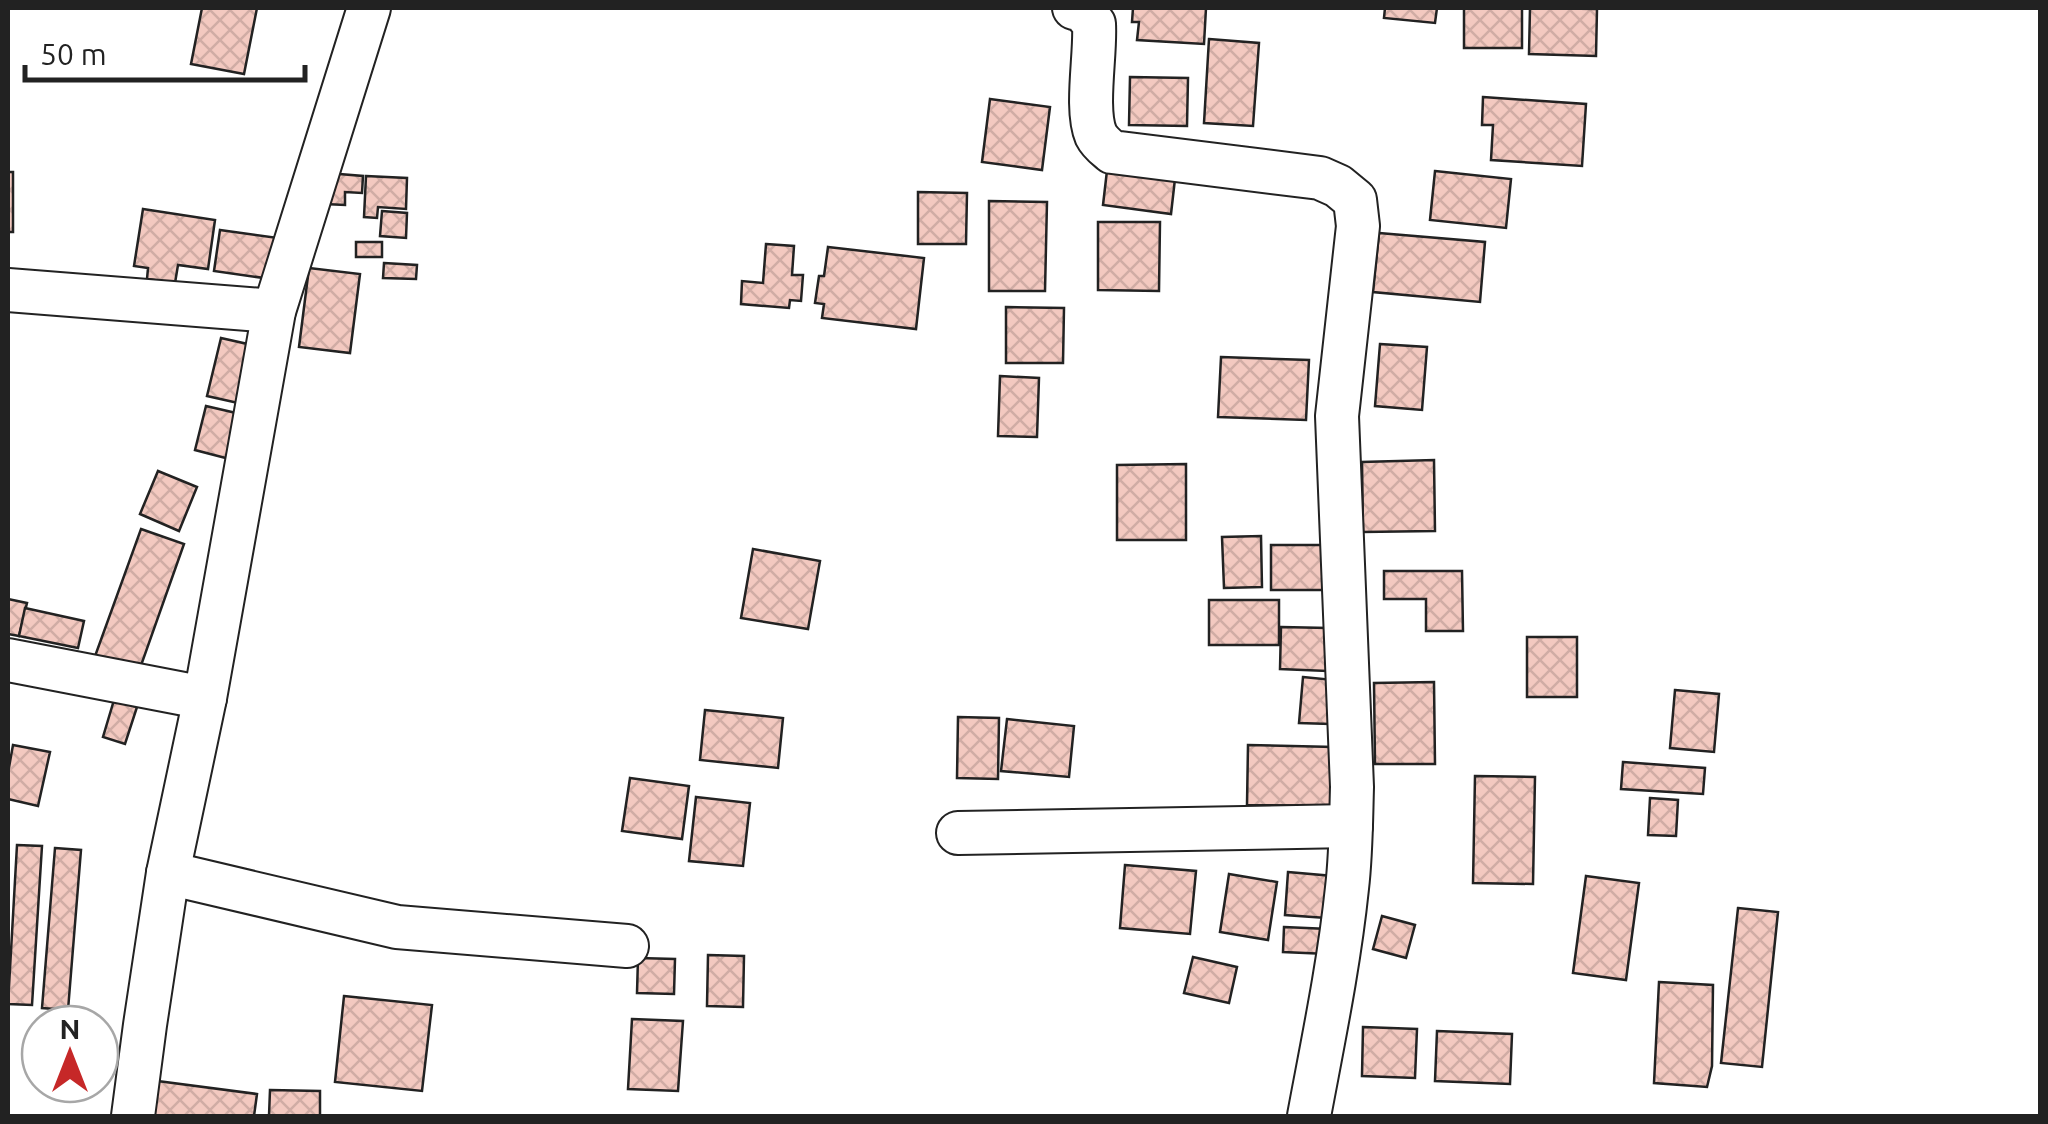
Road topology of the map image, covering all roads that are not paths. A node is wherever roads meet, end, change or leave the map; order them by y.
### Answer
1 (369, 8) edge
2 (1074, 8) edge
3 (8, 290) edge
4 (274, 311) junction
5 (8, 660) edge
6 (205, 698) junction
7 (1351, 826) junction
8 (958, 833) dead end
9 (168, 873) junction
10 (627, 946) dead end
11 (133, 1116) edge
12 (1309, 1116) edge

1 - 4 street
2 - 7 street
3 - 4 street
4 - 6 street
5 - 6 street
6 - 9 street
7 - 8 street
7 - 12 street
9 - 10 street
9 - 11 street

